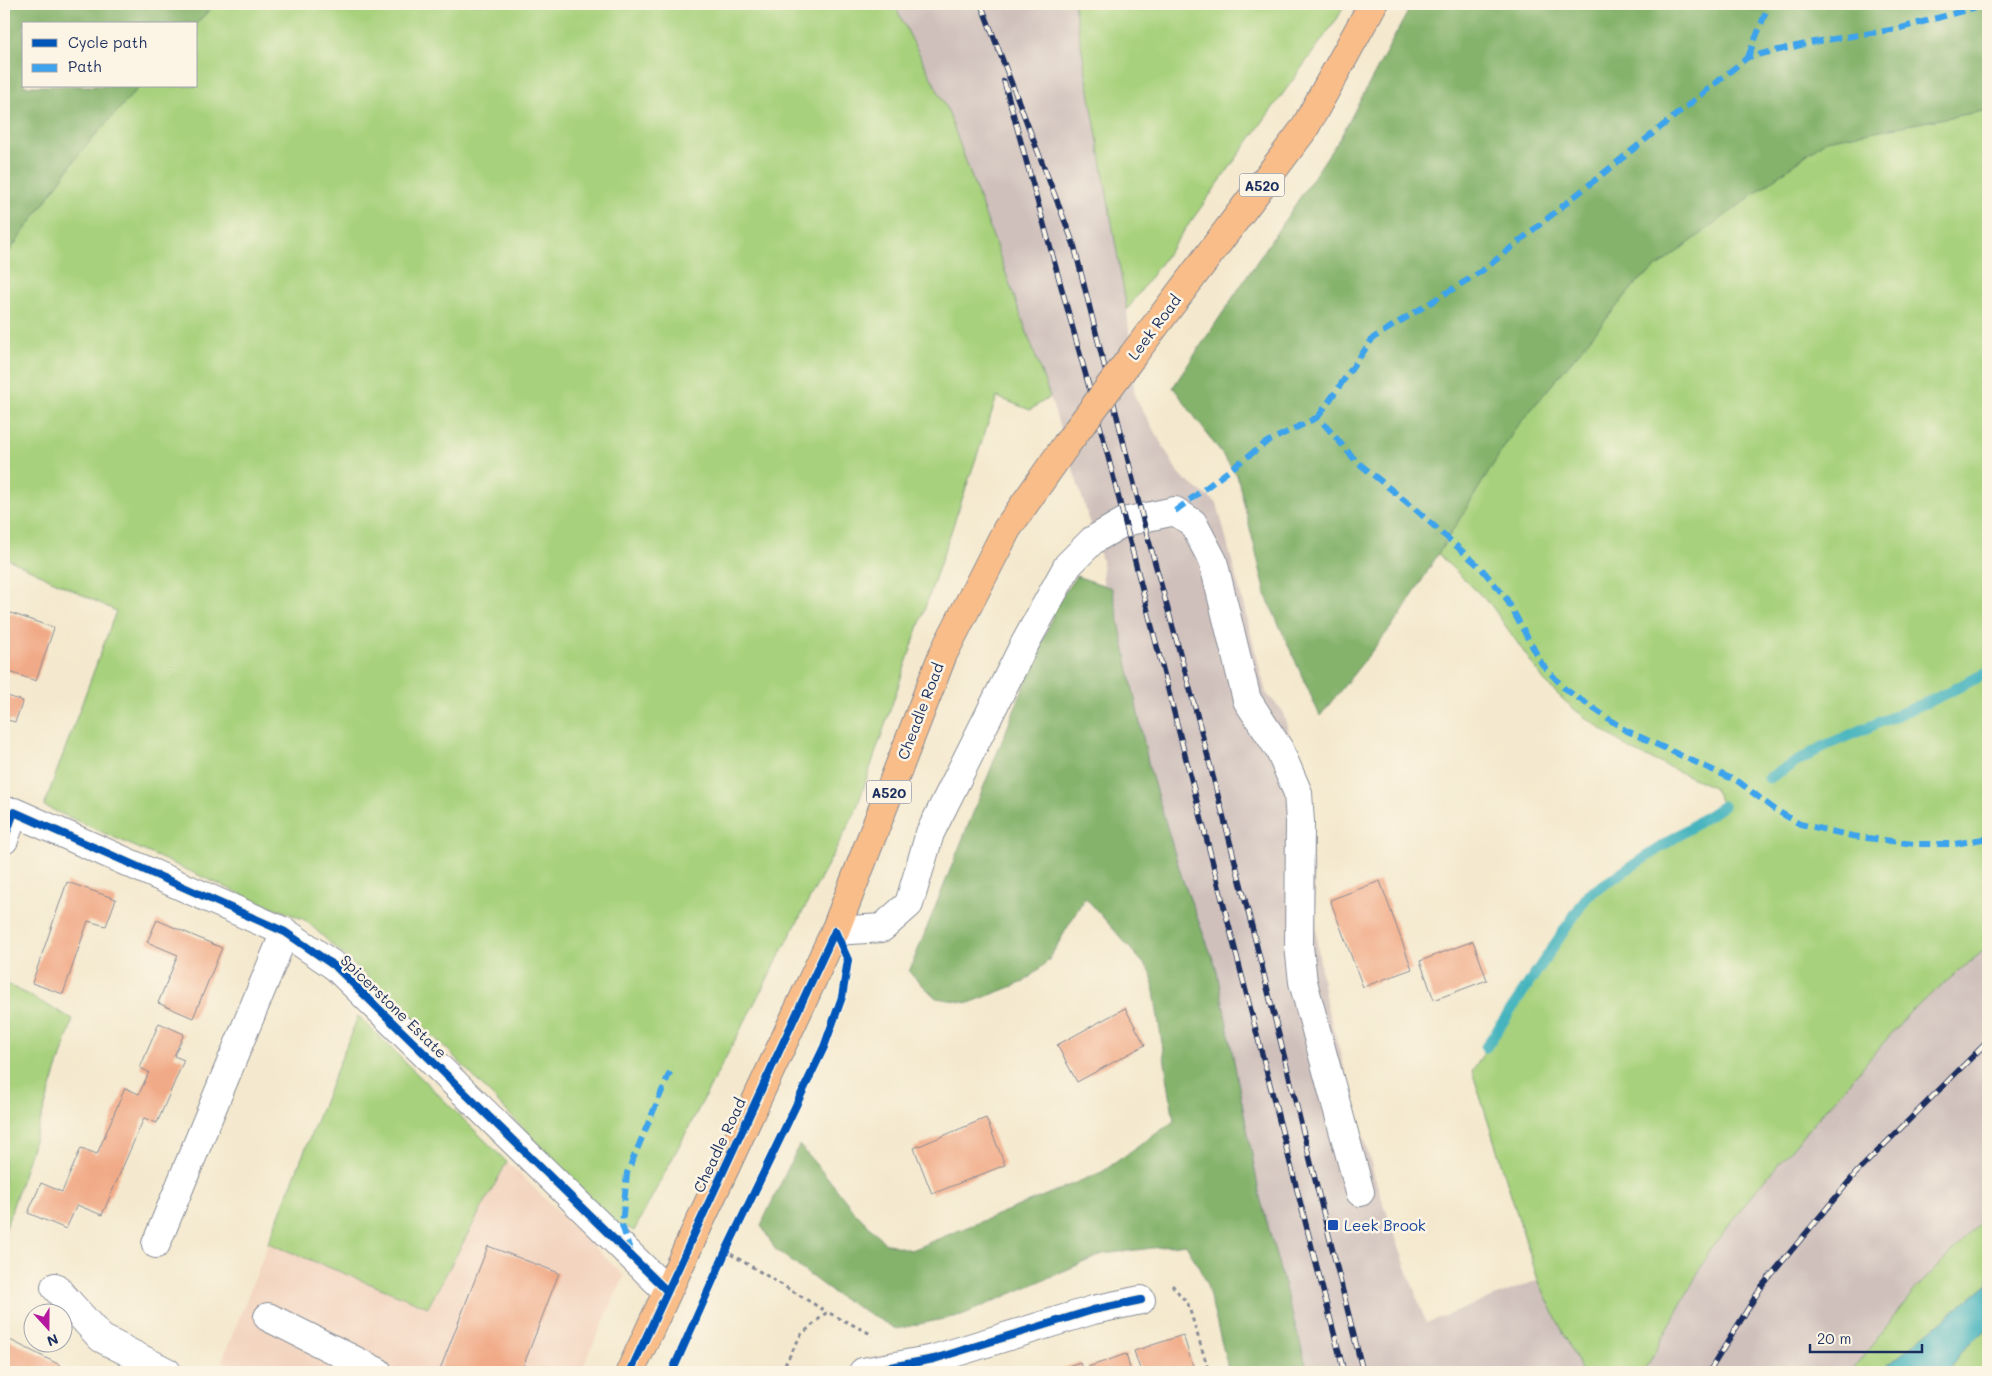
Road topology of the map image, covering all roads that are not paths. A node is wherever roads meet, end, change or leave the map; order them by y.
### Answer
1 (1373, 4) edge
2 (943, 654) joint
3 (4, 840) edge
4 (835, 931) junction
5 (285, 932) junction
6 (1360, 1192) dead end
7 (156, 1244) dead end
8 (55, 1287) dead end
9 (667, 1291) junction
10 (1141, 1300) dead end
11 (268, 1317) dead end
12 (167, 1372) edge
13 (378, 1372) edge
14 (630, 1372) edge
15 (863, 1372) edge

1 - 2 highway, Leek Road / A520, bridge
2 - 4 highway, Cheadle Road / A520
3 - 5 street, Spicerstone Estate
4 - 6 street
4 - 9 highway, Cheadle Road / A520
5 - 7 street
5 - 9 street, Spicerstone Estate
8 - 12 street
9 - 14 highway, Cheadle Road / A520
10 - 15 street
11 - 13 street

